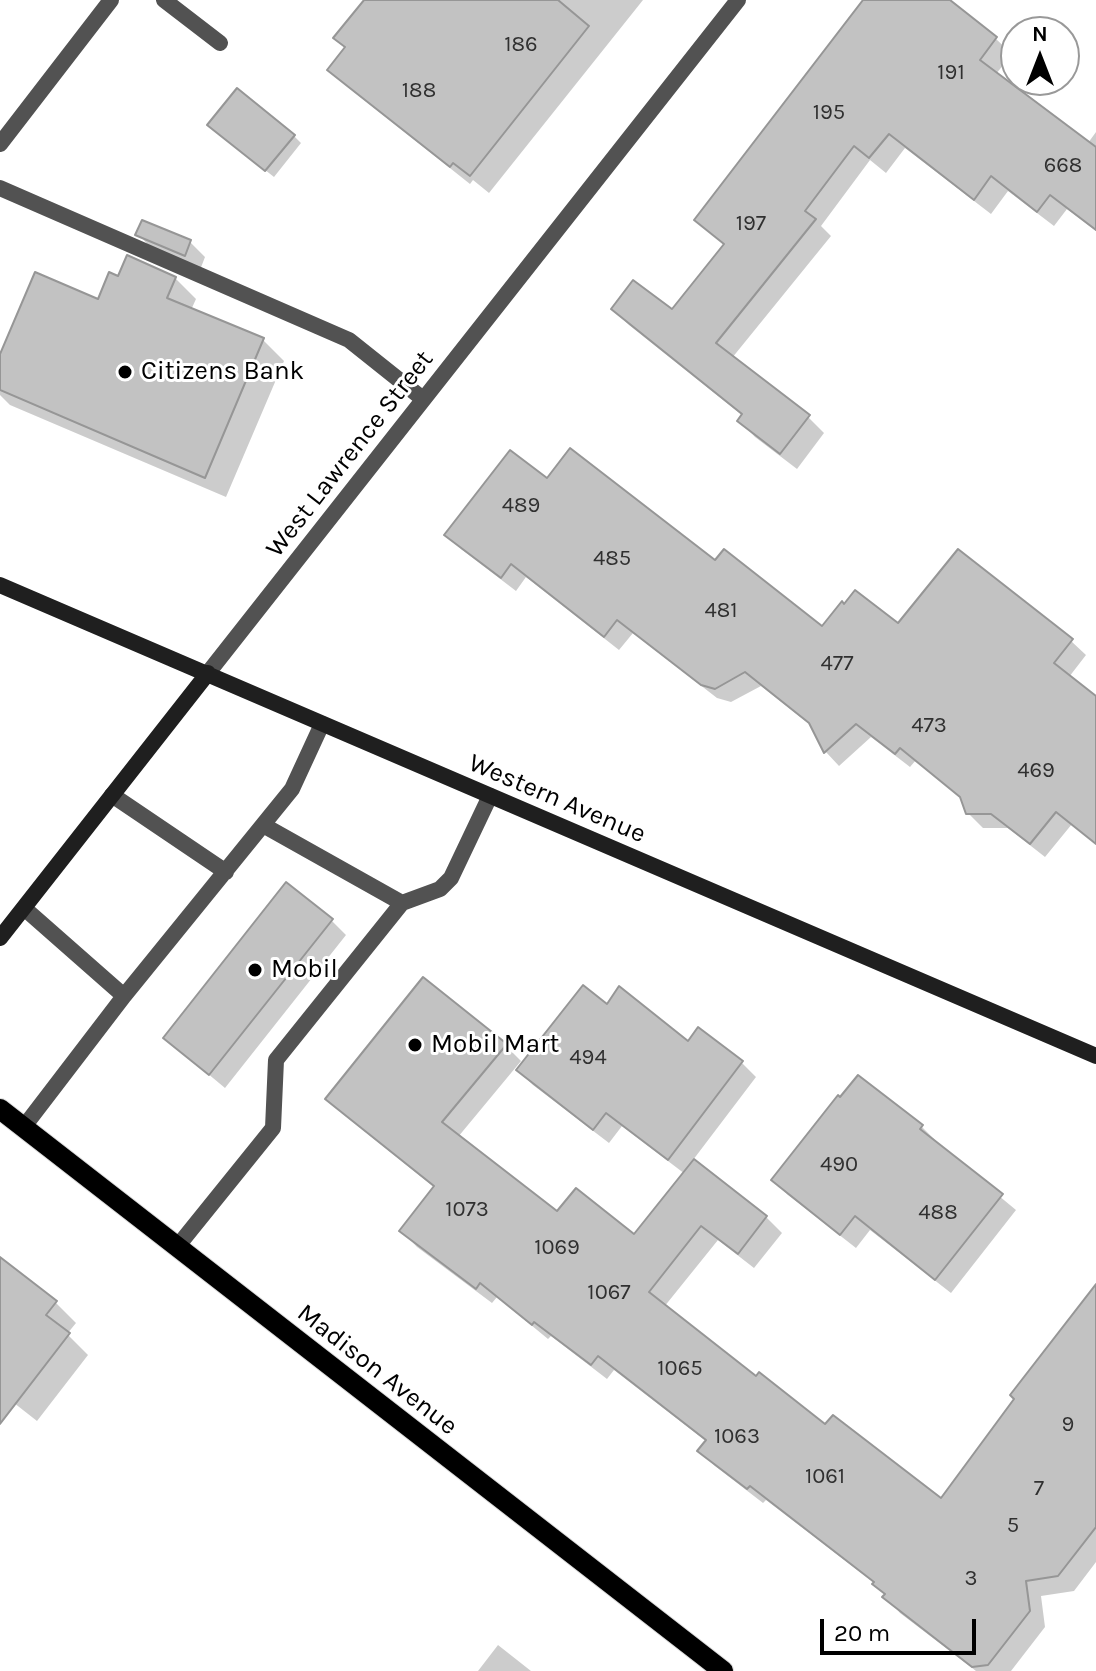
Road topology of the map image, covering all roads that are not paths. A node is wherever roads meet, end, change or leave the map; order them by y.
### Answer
1 (111, 0) edge
2 (164, 0) edge
3 (738, 0) edge
4 (220, 43) dead end
5 (0, 144) edge
6 (0, 188) edge
7 (423, 399) junction
8 (0, 585) edge
9 (208, 673) junction
10 (322, 724) junction
11 (112, 795) junction
12 (490, 796) junction
13 (263, 825) junction
14 (226, 872) junction
15 (402, 903) junction
16 (24, 908) junction
17 (0, 938) edge
18 (124, 996) junction
19 (1096, 1056) edge
20 (0, 1109) edge
21 (23, 1128) junction
22 (177, 1247) junction
23 (723, 1671) edge

1 - 5 street
2 - 4 street
3 - 7 street, West Lawrence Street
6 - 7 street
7 - 9 street, West Lawrence Street
8 - 9 street, Western Avenue
9 - 10 street, Western Avenue
9 - 11 street, West Lawrence Street
10 - 12 street, Western Avenue
10 - 13 street
11 - 14 street
11 - 16 street, West Lawrence Street
12 - 15 street
12 - 19 street, Western Avenue
13 - 14 street
13 - 15 street
14 - 18 street
15 - 22 street
16 - 17 street, West Lawrence Street
16 - 18 street
18 - 21 street
20 - 21 main road, Madison Avenue
21 - 22 main road, Madison Avenue
22 - 23 main road, Madison Avenue

